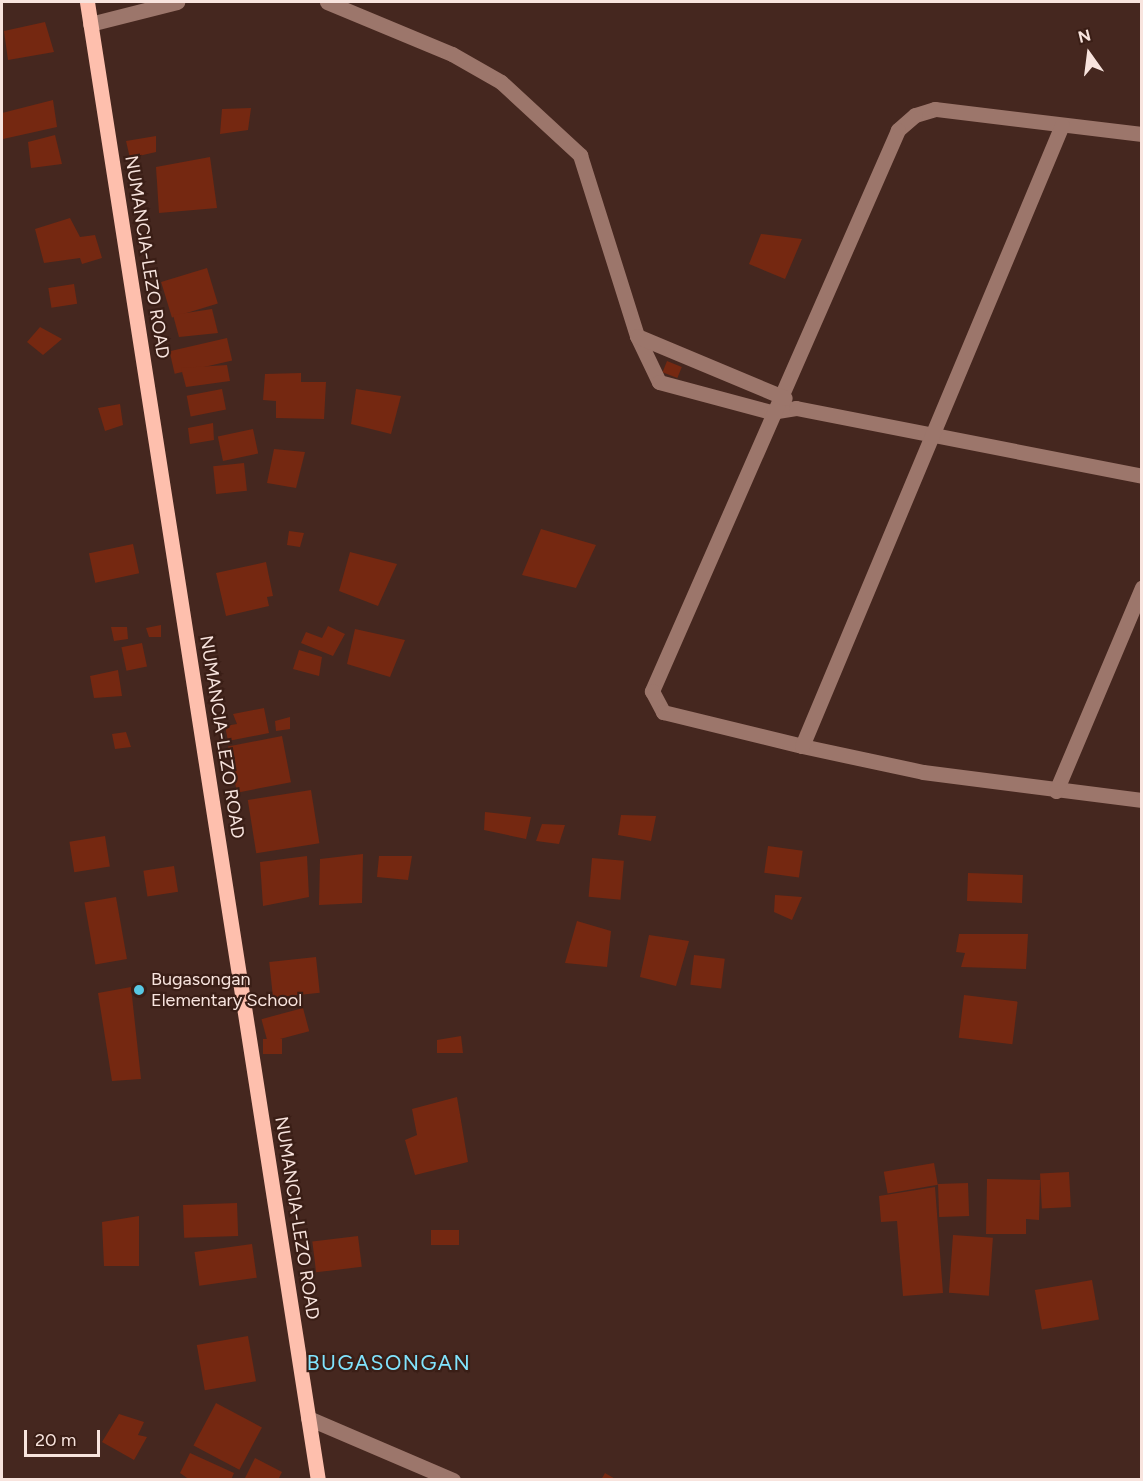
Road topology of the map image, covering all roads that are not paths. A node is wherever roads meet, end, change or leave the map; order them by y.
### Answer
1 (87, 2) edge
2 (177, 2) edge
3 (327, 2) edge
4 (90, 24) junction
5 (1062, 124) junction
6 (1142, 134) edge
7 (637, 336) junction
8 (780, 392) junction
9 (796, 408) junction
10 (771, 412) junction
11 (932, 433) junction
12 (1142, 476) edge
13 (1142, 587) edge
14 (802, 746) junction
15 (1056, 791) junction
16 (1142, 800) edge
17 (308, 1418) junction
18 (318, 1479) edge
19 (453, 1479) edge

1 - 4 main road, NUMANCIA-LEZO ROAD
2 - 4 street
3 - 7 street
4 - 17 main road, NUMANCIA-LEZO ROAD
5 - 6 street
5 - 8 street
5 - 11 street
7 - 8 street
7 - 10 street
8 - 9 street
8 - 10 street
9 - 10 street
9 - 11 street
10 - 14 street
11 - 12 street
11 - 14 street
13 - 15 street
14 - 15 street
15 - 16 street
17 - 18 main road, NUMANCIA-LEZO ROAD
17 - 19 street

